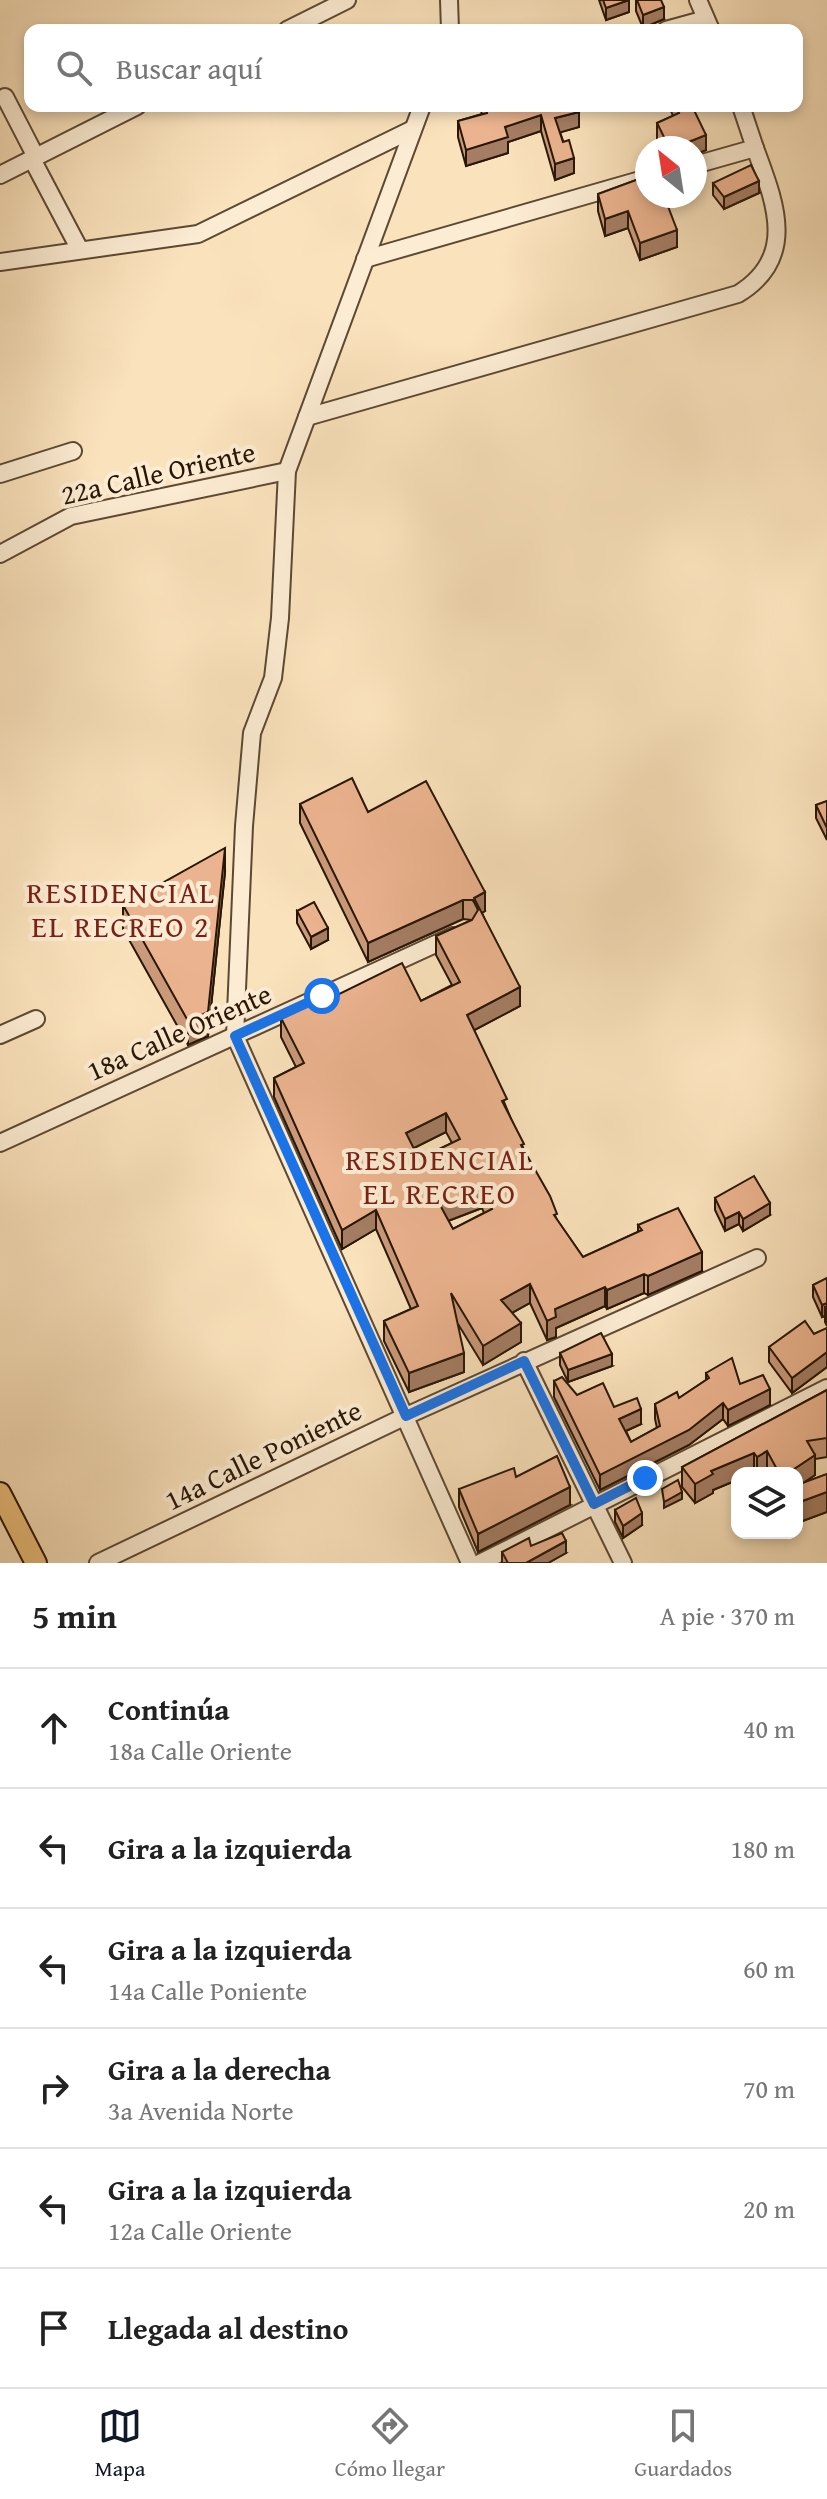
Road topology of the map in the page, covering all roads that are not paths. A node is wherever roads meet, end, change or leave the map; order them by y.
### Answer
1 (347, 0) edge
2 (449, 0) edge
3 (698, 0) edge
4 (299, 24) edge
5 (450, 24) edge
6 (709, 24) edge
7 (5, 97) dead end
8 (125, 112) edge
9 (420, 112) edge
10 (743, 112) edge
11 (413, 129) junction
12 (755, 148) junction
13 (34, 158) junction
14 (707, 162) edge
15 (0, 175) edge
16 (635, 181) edge
17 (80, 250) junction
18 (365, 259) junction
19 (0, 262) edge
20 (307, 417) junction
21 (73, 451) dead end
22 (287, 471) junction
23 (0, 474) edge
24 (0, 554) edge
25 (467, 929) edge
26 (36, 1019) dead end
27 (0, 1035) edge
28 (235, 1036) junction
29 (0, 1143) edge
30 (757, 1258) dead end
31 (524, 1361) junction
32 (827, 1388) edge
33 (406, 1416) junction
34 (0, 1493) edge
35 (594, 1504) junction
36 (36, 1563) edge
37 (98, 1563) edge
38 (470, 1563) edge
39 (480, 1563) edge
40 (623, 1563) edge

1 - 4 street
2 - 5 street
3 - 6 street
7 - 13 street
8 - 13 street
9 - 11 street
10 - 12 street
11 - 17 street
11 - 18 street
12 - 14 street
12 - 20 street
13 - 15 street
13 - 17 street
16 - 18 street
17 - 19 street
18 - 20 street
20 - 22 street
21 - 23 street
22 - 24 street, 22a Calle Oriente
22 - 28 street
25 - 28 street, 18a Calle Oriente
26 - 27 street
28 - 29 street, 18a Calle Oriente
28 - 33 street
30 - 31 street, 14a Calle Poniente
31 - 33 street, 14a Calle Poniente
31 - 35 street
32 - 35 street
33 - 37 street, 14a Calle Poniente
33 - 38 street
34 - 36 main road
35 - 39 street
35 - 40 street

